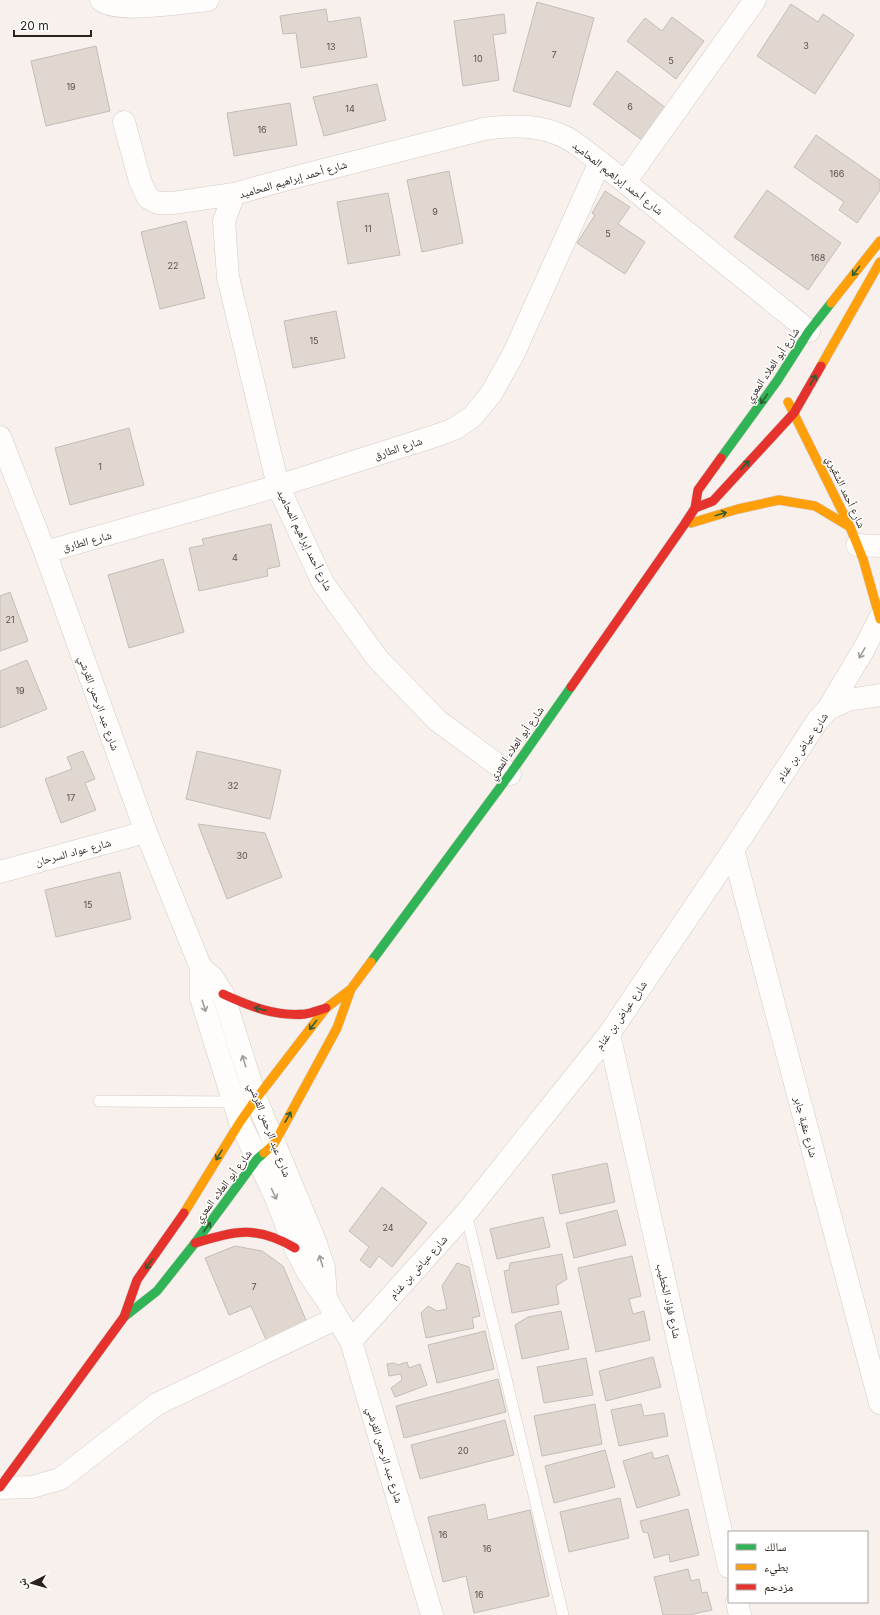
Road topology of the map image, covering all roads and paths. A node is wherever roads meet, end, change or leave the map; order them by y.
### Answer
1 (101, 0) edge
2 (208, 0) edge
3 (755, 0) edge
4 (124, 122) dead end
5 (600, 162) junction
6 (625, 182) junction
7 (234, 194) junction
8 (880, 241) edge
9 (880, 262) edge
10 (809, 331) junction
11 (780, 387) junction
12 (794, 414) junction
13 (0, 437) edge
14 (278, 486) junction
15 (695, 508) junction
16 (684, 525) junction
17 (854, 536) junction
18 (880, 546) edge
19 (45, 552) junction
20 (880, 618) edge
21 (880, 695) edge
22 (828, 709) junction
23 (510, 774) junction
24 (146, 832) junction
25 (733, 850) junction
26 (0, 872) edge
27 (201, 968) junction
28 (351, 989) junction
29 (223, 994) junction
30 (326, 1008) junction
31 (609, 1034) junction
32 (256, 1098) junction
33 (99, 1101) dead end
34 (237, 1112) junction
35 (274, 1144) junction
36 (257, 1159) junction
37 (466, 1213) junction
38 (195, 1243) junction
39 (295, 1248) junction
40 (326, 1299) junction
41 (124, 1317) junction
42 (337, 1318) junction
43 (351, 1341) junction
44 (880, 1403) edge
45 (0, 1488) edge
46 (728, 1563) edge
47 (737, 1603) edge
48 (432, 1615) edge
49 (563, 1615) edge
50 (740, 1615) edge

1 - 2 street
3 - 6 street
4 - 7 street
5 - 6 street, شارع أحمد إبراهيم المحاميد
5 - 7 street, شارع أحمد إبراهيم المحاميد
5 - 14 street, شارع الطارق
6 - 10 street, شارع أحمد إبراهيم المحاميد
7 - 14 street, شارع أحمد إبراهيم المحاميد
8 -> 10 street, شارع أبو العلاء المعري
12 -> 9 street
10 - 11 street, شارع أبو العلاء المعري
11 - 12 street, شارع أحمد الشقيري
11 -> 15 street, شارع أبو العلاء المعري
15 -> 12 street
12 - 17 street, شارع أحمد الشقيري
13 - 19 street, شارع عبد الرحمن القرشي
14 - 19 street, شارع الطارق
14 - 23 street, شارع أحمد إبراهيم المحاميد
15 - 16 street, شارع أبو العلاء المعري
16 -> 17 street
16 - 23 street, شارع أبو العلاء المعري
17 - 18 street
17 - 20 street, شارع أحمد الشقيري
19 - 24 street, شارع عبد الرحمن القرشي
20 -> 22 street
21 - 22 street, شارع عياض بن غنام
22 - 25 street, شارع عياض بن غنام
23 - 28 street, شارع أبو العلاء المعري
24 - 26 street, شارع عواد السرحان
24 - 27 street, شارع عبد الرحمن القرشي
25 - 31 street, شارع عياض بن غنام
25 - 44 street, شارع عقبة جابر
27 - 29 street, شارع عبد الرحمن القرشي
27 -> 34 street, شارع عبد الرحمن القرشي
28 - 30 street, شارع أبو العلاء المعري
35 -> 28 street, شارع أبو العلاء المعري
30 -> 29 street
32 -> 29 street, شارع عبد الرحمن القرشي
30 -> 32 street, شارع أبو العلاء المعري
31 - 37 street, شارع عياض بن غنام
31 - 46 street, شارع فؤاد الخطيب
32 - 34 street, شارع أبو العلاء المعري
32 - 35 street, شارع عبد الرحمن القرشي
33 - 34 lane
34 - 36 street, شارع عبد الرحمن القرشي
34 -> 41 street, شارع أبو العلاء المعري
35 - 36 street, شارع أبو العلاء المعري
40 -> 35 street, شارع عبد الرحمن القرشي
38 -> 36 street, شارع أبو العلاء المعري
36 -> 39 street, شارع عبد الرحمن القرشي
37 - 43 street, شارع عياض بن غنام
37 - 49 lane
38 - 39 street
38 - 41 street, شارع أبو العلاء المعري
39 - 40 street, شارع عبد الرحمن القرشي
40 - 42 street, شارع عبد الرحمن القرشي
41 - 45 street, شارع أبو العلاء المعري
42 - 43 street, شارع عبد الرحمن القرشي
42 - 45 street
43 - 48 street, شارع عبد الرحمن القرشي
47 - 50 street

